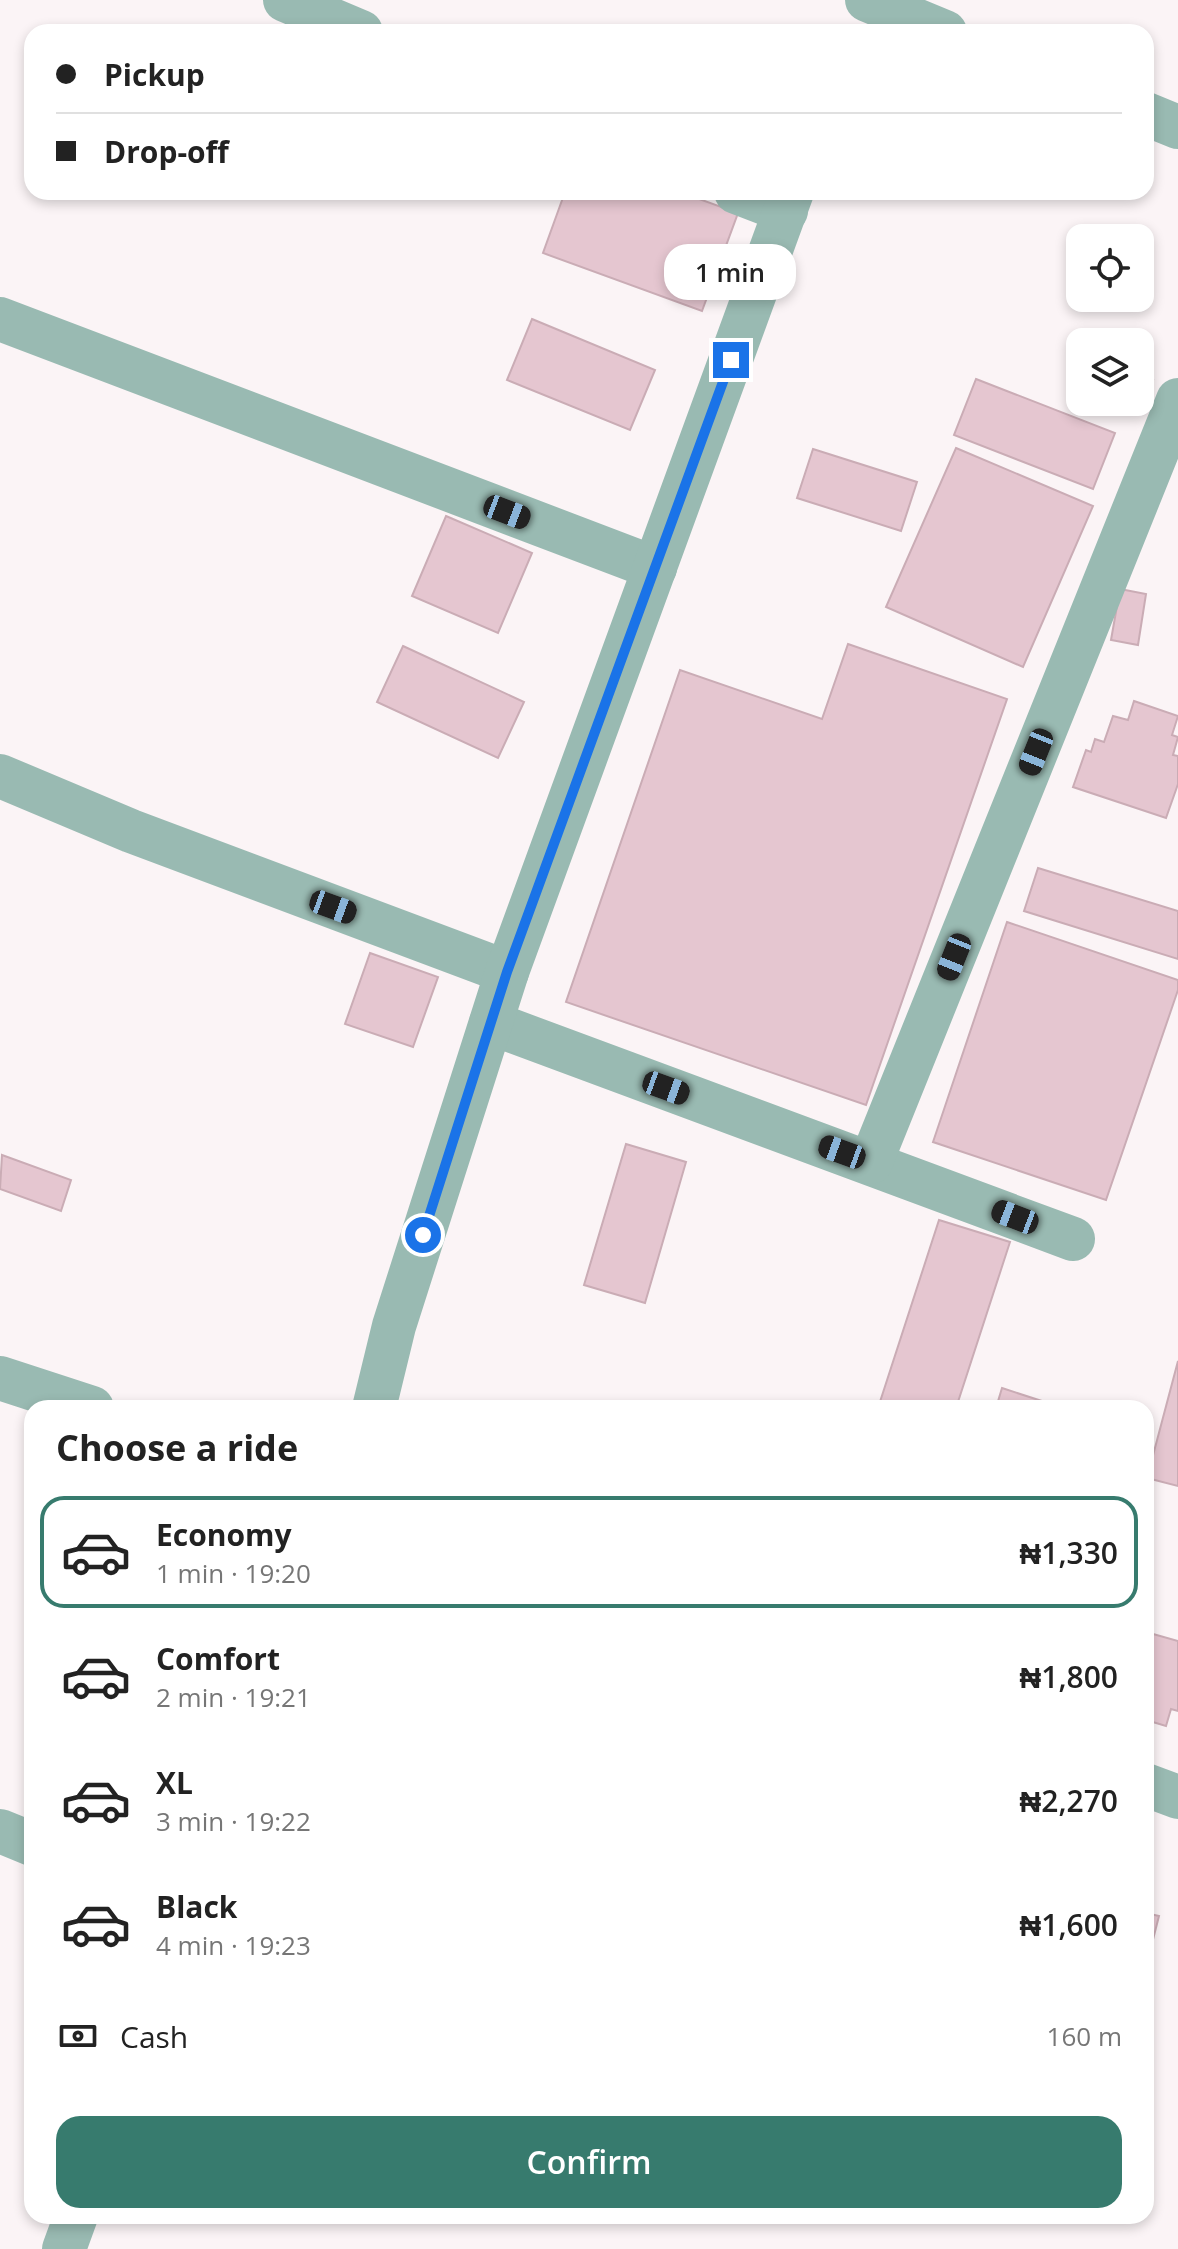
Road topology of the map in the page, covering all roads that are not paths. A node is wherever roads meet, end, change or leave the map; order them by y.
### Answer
1 (285, 0) edge
2 (865, 0) edge
3 (342, 24) edge
4 (854, 24) edge
5 (925, 24) edge
6 (1154, 117) edge
7 (1178, 127) edge
8 (789, 201) edge
9 (0, 319) edge
10 (1178, 400) edge
11 (655, 568) junction
12 (0, 776) edge
13 (507, 972) junction
14 (491, 1023) junction
15 (871, 1162) junction
16 (1073, 1239) dead end
17 (0, 1378) edge
18 (67, 1400) edge
19 (376, 1400) edge
20 (1154, 1788) edge
21 (1178, 1797) edge
22 (0, 1831) edge
23 (24, 1841) edge
24 (73, 2224) edge
25 (64, 2249) edge

1 - 3 street
2 - 4 street
2 - 5 street
6 - 7 street
8 - 11 street
9 - 11 street
10 - 15 street
11 - 13 street
12 - 13 street
13 - 14 street
14 - 15 street
14 - 19 street
15 - 16 street
17 - 18 street
20 - 21 street
22 - 23 street
24 - 25 street

